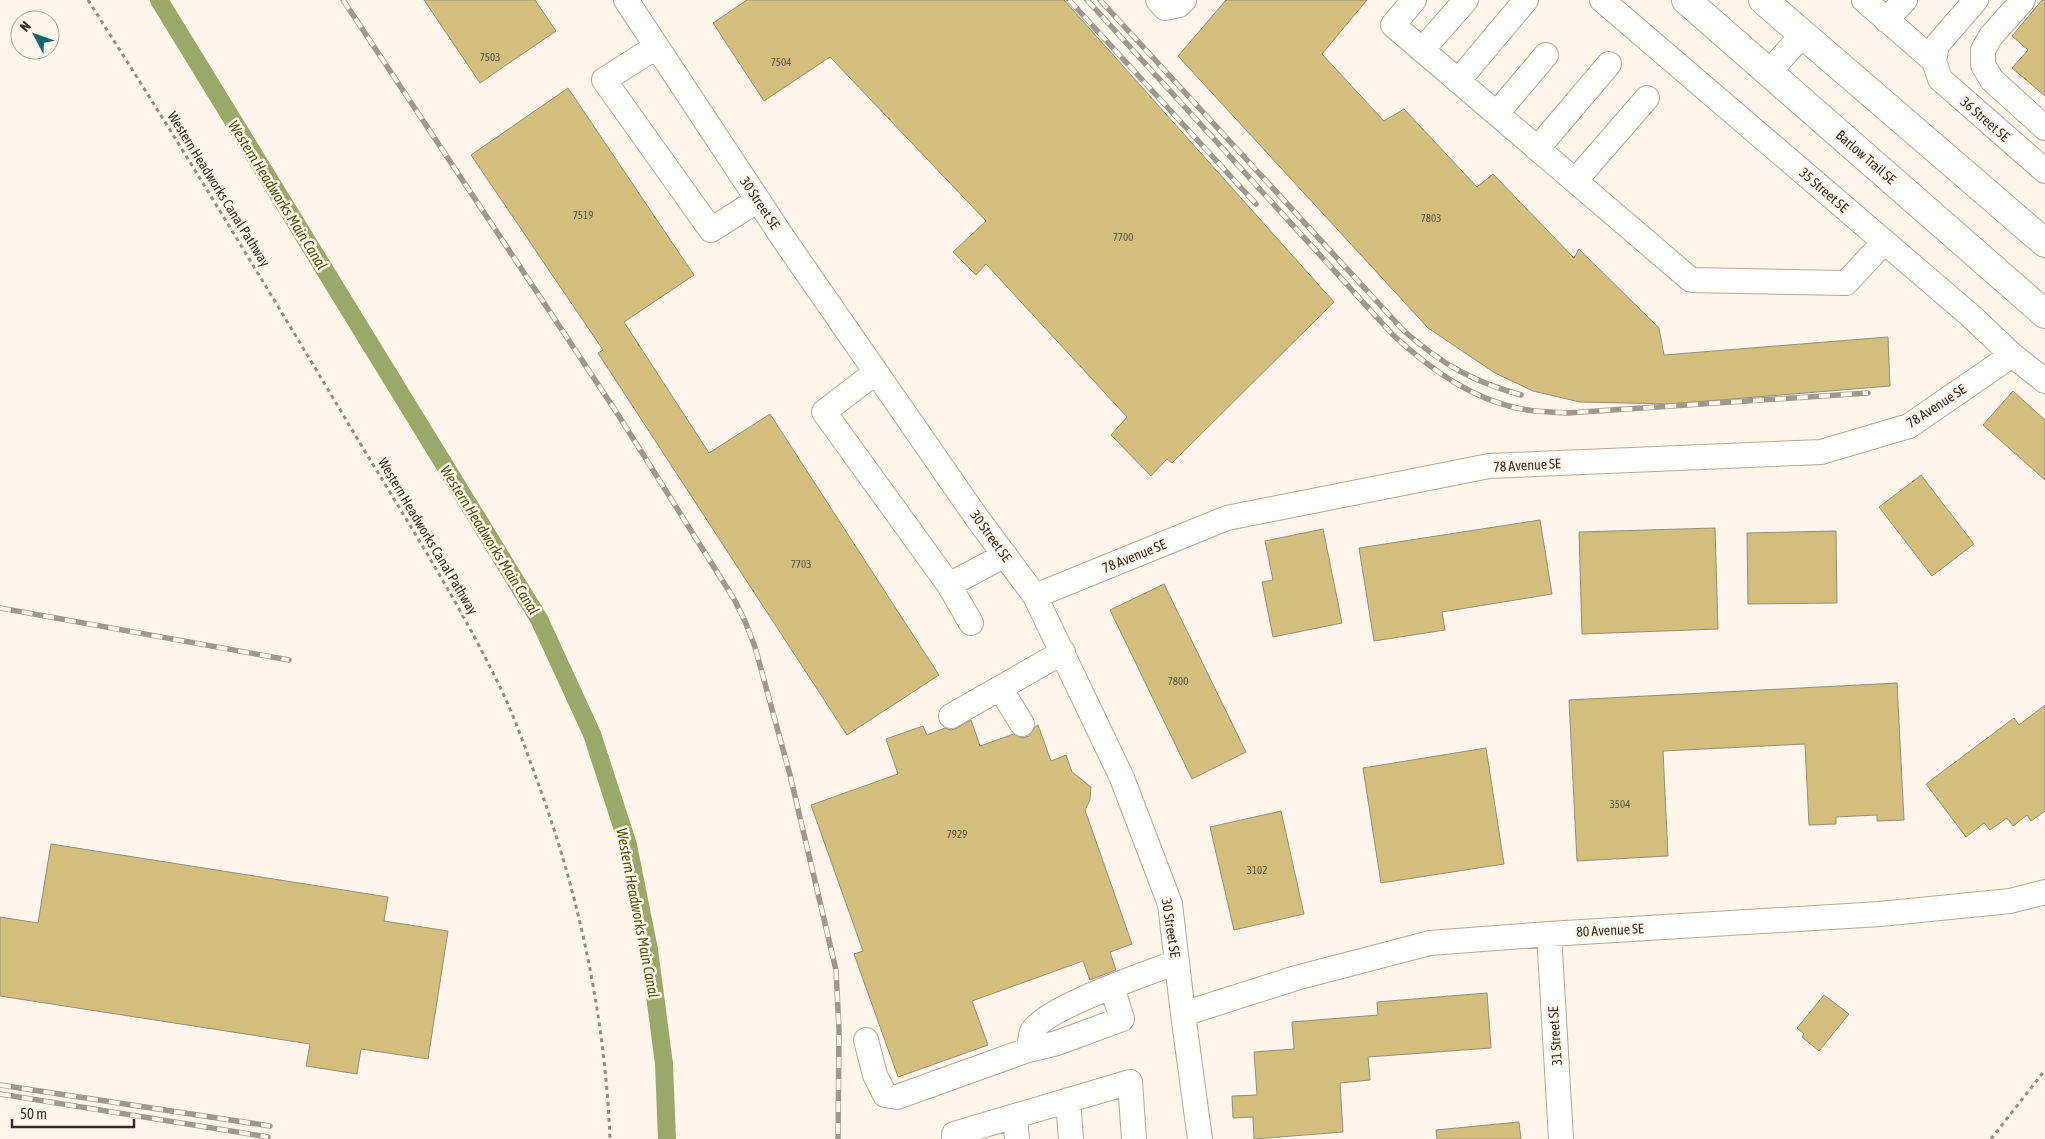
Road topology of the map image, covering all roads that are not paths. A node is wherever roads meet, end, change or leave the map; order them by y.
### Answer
1 (1158, 0) edge
2 (1184, 0) edge
3 (1414, 0) edge
4 (1466, 0) edge
5 (1526, 0) edge
6 (1602, 0) edge
7 (1686, 0) edge
8 (1763, 0) edge
9 (1864, 0) edge
10 (1905, 0) edge
11 (1976, 0) edge
12 (2023, 0) edge
13 (633, 2) edge
14 (1886, 20) junction
15 (1803, 34) junction
16 (656, 47) junction
17 (1422, 50) junction
18 (1546, 55) dead end
19 (1934, 61) junction
20 (1609, 64) dead end
21 (1770, 72) junction
22 (1458, 81) junction
23 (1647, 98) dead end
24 (1497, 113) junction
25 (2045, 128) edge
26 (1537, 149) junction
27 (2045, 171) edge
28 (1576, 181) junction
29 (758, 200) junction
30 (1884, 242) junction
31 (2045, 243) edge
32 (2045, 314) edge
33 (2012, 355) junction
34 (876, 372) junction
35 (2045, 381) edge
36 (1004, 555) junction
37 (949, 585) junction
38 (1035, 596) junction
39 (971, 623) dead end
40 (1063, 652) junction
41 (1000, 688) junction
42 (951, 716) dead end
43 (1022, 724) dead end
44 (2045, 892) edge
45 (1549, 934) junction
46 (1177, 962) junction
47 (1112, 987) junction
48 (1183, 1014) junction
49 (866, 1040) dead end
50 (1028, 1050) junction
51 (1068, 1100) junction
52 (1016, 1127) edge
53 (954, 1139) edge
54 (1071, 1139) edge
55 (1134, 1139) edge
56 (1200, 1139) edge
57 (1561, 1139) edge

1 - 2 street
3 - 17 street
4 - 17 street
5 - 22 street
6 - 30 street, 35 Street SE
7 - 21 main road, Barlow Trail SE
8 - 15 main road
9 - 14 street
10 - 14 street
11 - 19 street
12 - 25 street
13 - 16 street, 30 Street SE
14 - 19 street
15 - 21 street
15 - 31 main road
16 - 29 street, 30 Street SE
16 - 29 street
17 - 22 street
18 - 24 street
19 - 27 street, 36 Street SE
20 - 26 street
21 - 32 main road, Barlow Trail SE
22 - 24 street
23 - 28 street
24 - 26 street
26 - 28 street
28 - 30 street
29 - 34 street, 30 Street SE
30 - 33 street, 35 Street SE
33 - 35 street, 35 Street SE
33 - 38 street, 78 Avenue SE
34 - 36 street, 30 Street SE
34 - 37 street
36 - 37 street
36 - 38 street, 30 Street SE
37 - 39 street
38 - 40 street, 30 Street SE
40 - 41 street
40 - 46 street, 30 Street SE
41 - 42 street
41 - 43 street
44 - 45 street, 80 Avenue SE
45 - 48 street, 80 Avenue SE
45 - 57 street, 31 Street SE
46 - 47 street
46 - 48 street, 30 Street SE
47 - 50 street
47 - 50 street
48 - 56 street, 30 Street SE
49 - 50 street
51 - 52 street
51 - 54 street
51 - 55 street
52 - 53 street

